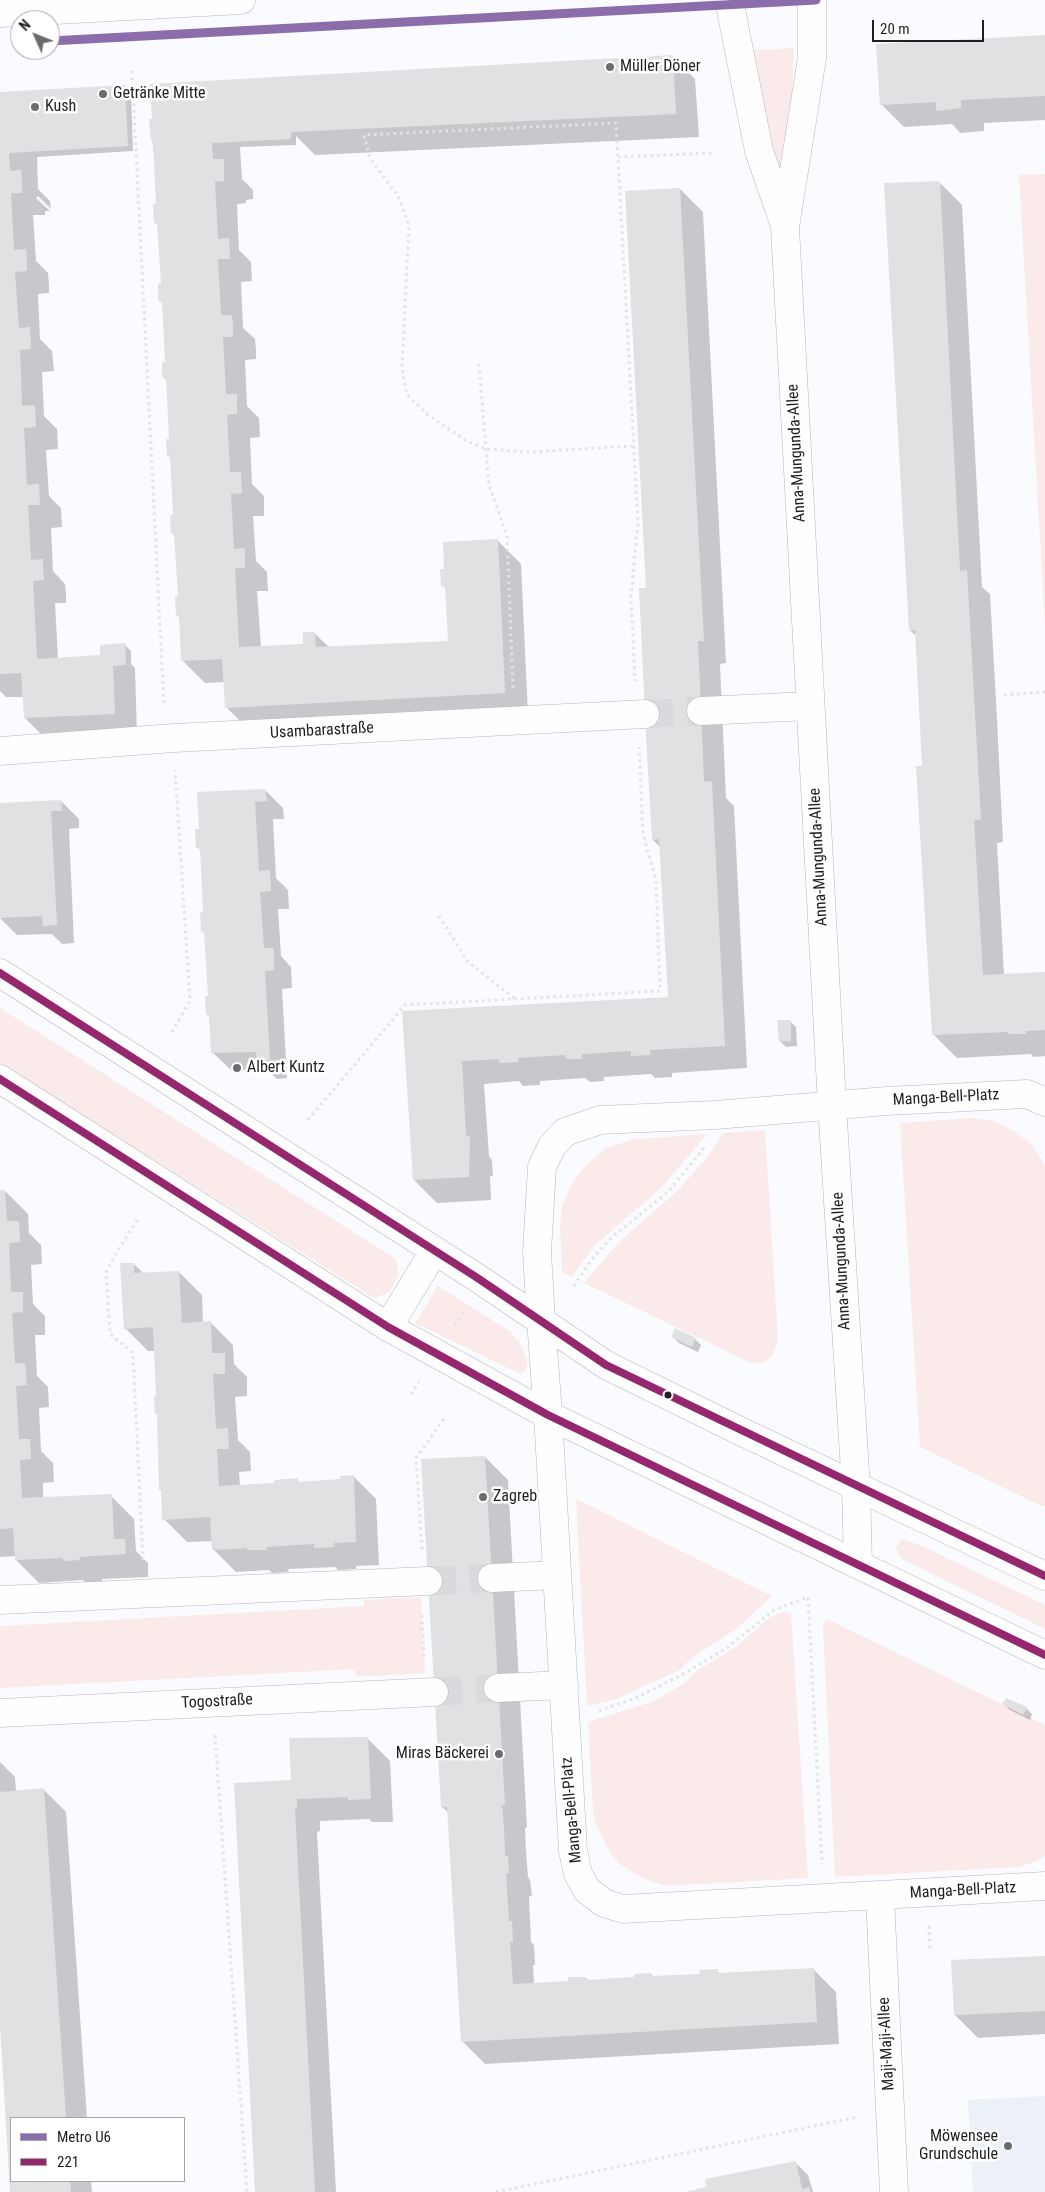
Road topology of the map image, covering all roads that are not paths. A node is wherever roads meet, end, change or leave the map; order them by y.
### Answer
1 (240, 0) edge
2 (729, 0) edge
3 (812, 0) edge
4 (0, 13) edge
5 (785, 227) junction
6 (810, 706) junction
7 (701, 711) tunnel mouth
8 (645, 714) tunnel mouth
9 (0, 751) edge
10 (0, 973) edge
11 (0, 1079) edge
12 (1045, 1102) edge
13 (832, 1105) junction
14 (434, 1251) junction
15 (541, 1320) junction
16 (388, 1327) junction
17 (548, 1414) junction
18 (856, 1486) junction
19 (1033, 1562) edge
20 (858, 1564) junction
21 (557, 1575) junction
22 (1045, 1576) edge
23 (492, 1578) tunnel mouth
24 (424, 1581) tunnel mouth
25 (0, 1600) edge
26 (1045, 1655) edge
27 (564, 1685) junction
28 (498, 1688) tunnel mouth
29 (430, 1692) tunnel mouth
30 (0, 1713) edge
31 (1045, 1886) edge
32 (880, 1897) junction
33 (894, 2192) edge

1 - 4 street
2 - 5 street, Anna-Mungunda-Allee
3 - 5 street, Anna-Mungunda-Allee
5 - 6 street, Anna-Mungunda-Allee
6 - 7 street
6 - 13 street, Anna-Mungunda-Allee
8 - 9 street, Usambarastraße
10 - 14 street
11 - 16 street
12 - 13 street, Manga-Bell-Platz
13 - 15 street, Manga-Bell-Platz
13 - 18 street, Anna-Mungunda-Allee
14 - 15 street
14 - 16 street
15 - 17 street, Manga-Bell-Platz
15 - 18 street
16 - 17 street
17 - 20 street
17 - 21 street, Manga-Bell-Platz
18 - 19 street
18 - 20 street, Anna-Mungunda-Allee
19 - 22 street
20 - 26 street
21 - 23 street
21 - 27 street, Manga-Bell-Platz
24 - 25 street
27 - 28 street
27 - 32 street, Manga-Bell-Platz
29 - 30 street, Togostraße
31 - 32 street, Manga-Bell-Platz
32 - 33 street, Maji-Maji-Allee

